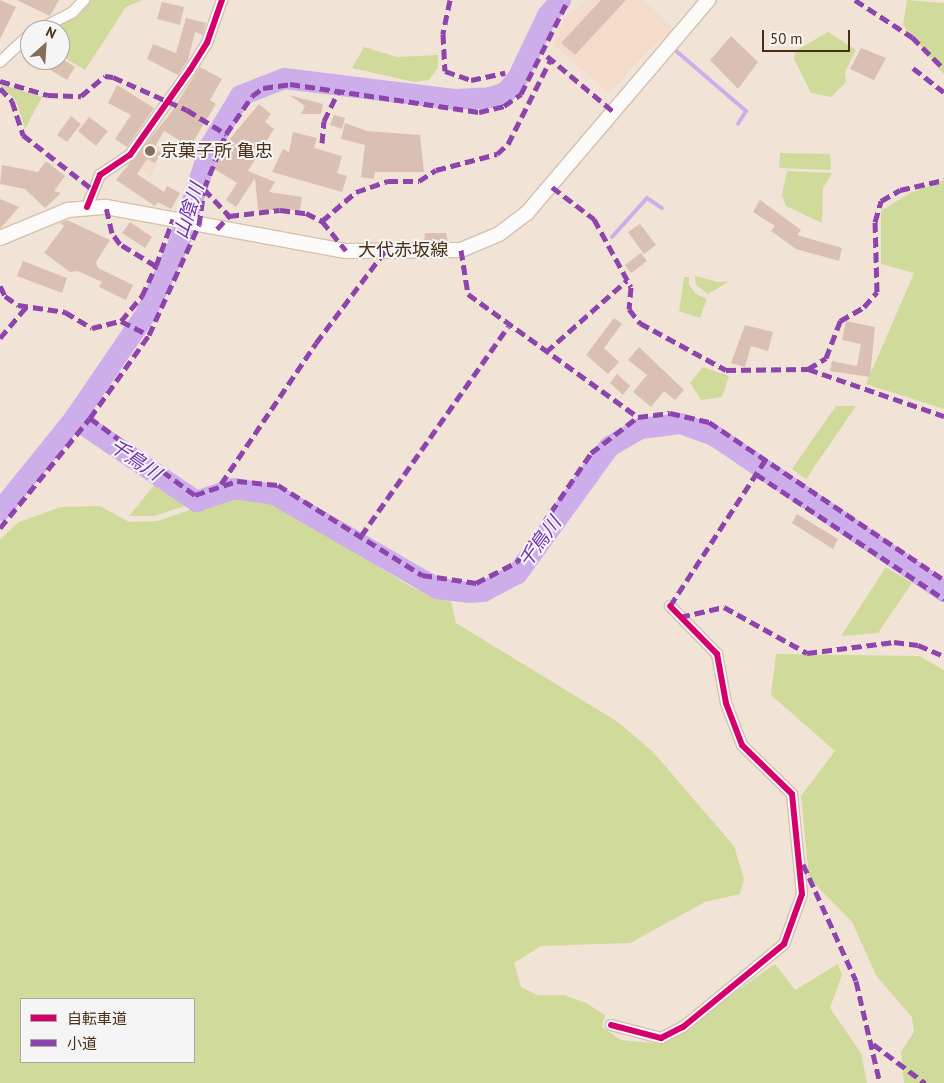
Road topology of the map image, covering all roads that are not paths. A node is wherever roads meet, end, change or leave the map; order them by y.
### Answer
1 (84, 0) edge
2 (222, 0) edge
3 (708, 0) edge
4 (59, 20) edge
5 (20, 43) edge
6 (0, 62) edge
7 (87, 207) junction
8 (0, 238) edge
9 (670, 606) dead end
10 (611, 1025) dead end

1 - 4 street
2 - 7 street
3 - 7 main road, 大代赤坂線
5 - 6 street
7 - 8 main road, 大代赤坂線
9 - 10 street

